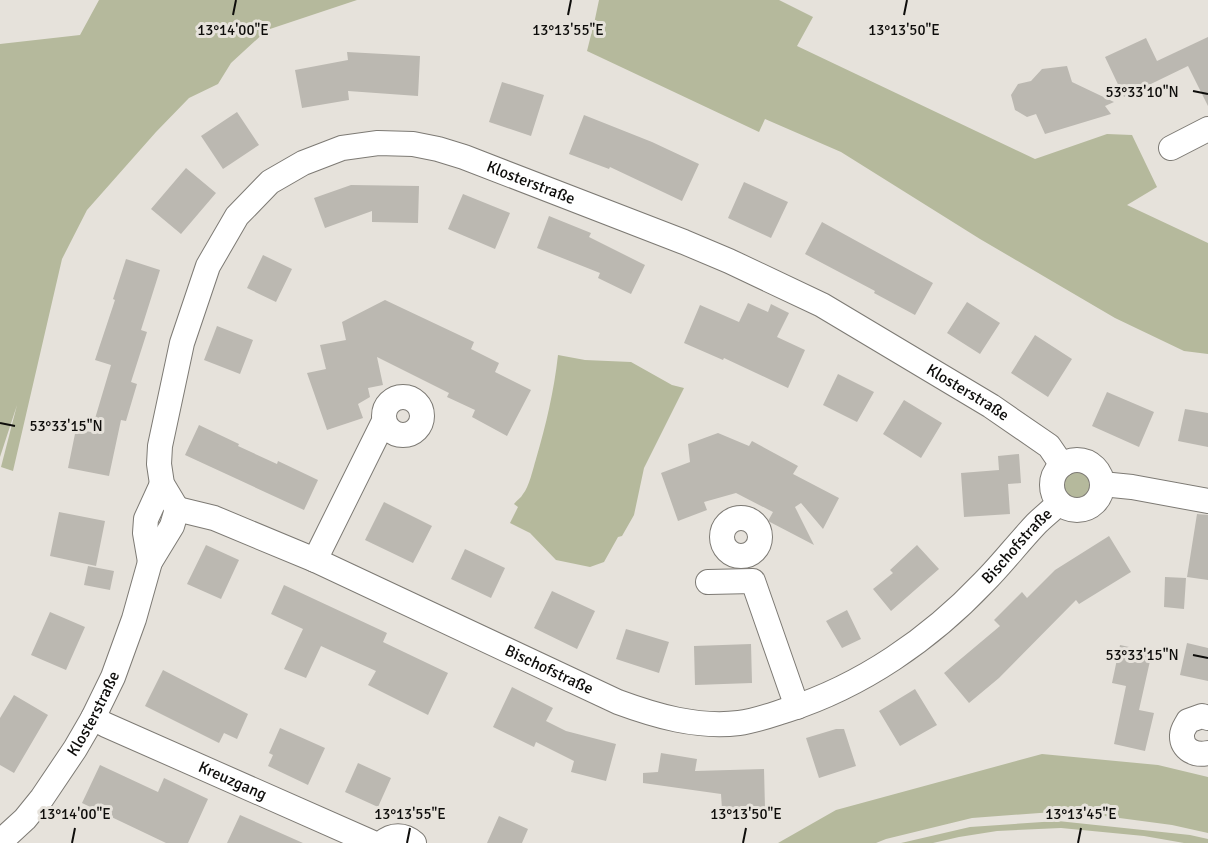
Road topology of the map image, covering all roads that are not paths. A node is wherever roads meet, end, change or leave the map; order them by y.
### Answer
1 (1208, 129) edge
2 (1171, 147) dead end
3 (384, 421) dead end
4 (1062, 465) junction
5 (162, 484) junction
6 (1102, 484) junction
7 (1208, 501) edge
8 (1059, 503) junction
9 (177, 508) junction
10 (745, 556) dead end
11 (315, 560) junction
12 (150, 562) junction
13 (753, 581) junction
14 (708, 582) dead end
15 (797, 707) junction
16 (93, 718) junction
17 (1208, 718) edge
18 (1208, 753) edge
19 (0, 842) edge
20 (373, 843) edge
21 (382, 843) edge
22 (414, 843) edge

1 - 2 street
3 - 11 street
4 - 5 street, Klosterstraße
4 - 6 street
4 - 8 street
5 - 9 street, Klosterstraße
5 - 12 street, Klosterstraße
6 - 7 street
6 - 8 street
8 - 15 street, Bischofstraße
9 - 11 street, Bischofstraße
9 - 12 street, Klosterstraße
10 - 13 street
11 - 15 street, Bischofstraße
12 - 16 street, Klosterstraße
13 - 14 street
13 - 15 street
16 - 19 street, Klosterstraße
16 - 20 street, Kreuzgang
17 - 18 street
21 - 22 street

